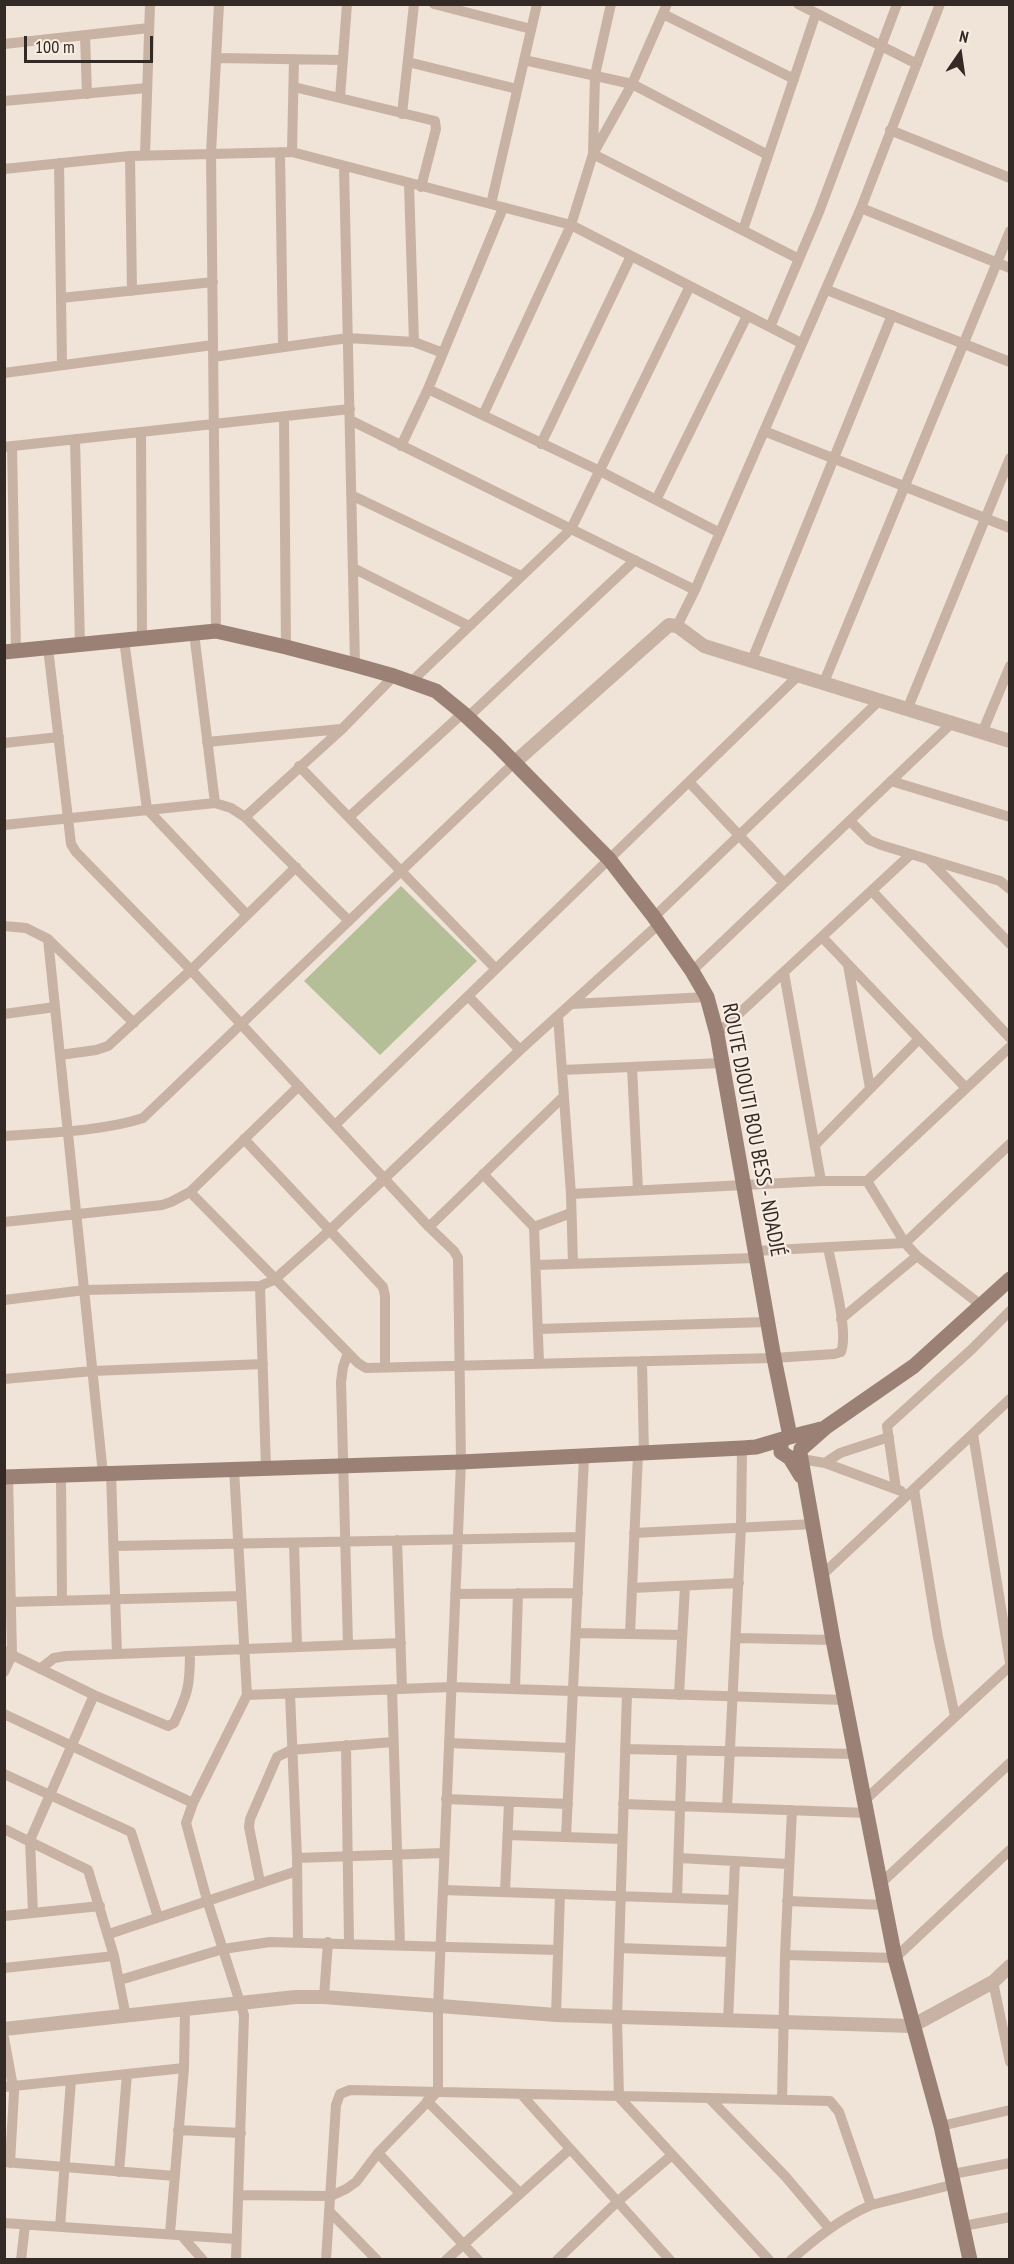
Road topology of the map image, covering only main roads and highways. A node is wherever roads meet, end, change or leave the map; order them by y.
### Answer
1 (10, 652) edge
2 (1010, 1279) edge
3 (793, 1448) junction
4 (6, 1477) edge
5 (970, 2259) edge

1 - 3 main road, ROUTE DJOUTI BOU BESS - NDADJÉ
2 - 3 main road
3 - 4 main road
3 - 5 main road, ROUTE DJOUTI BOU BESS - NDADJÉ

